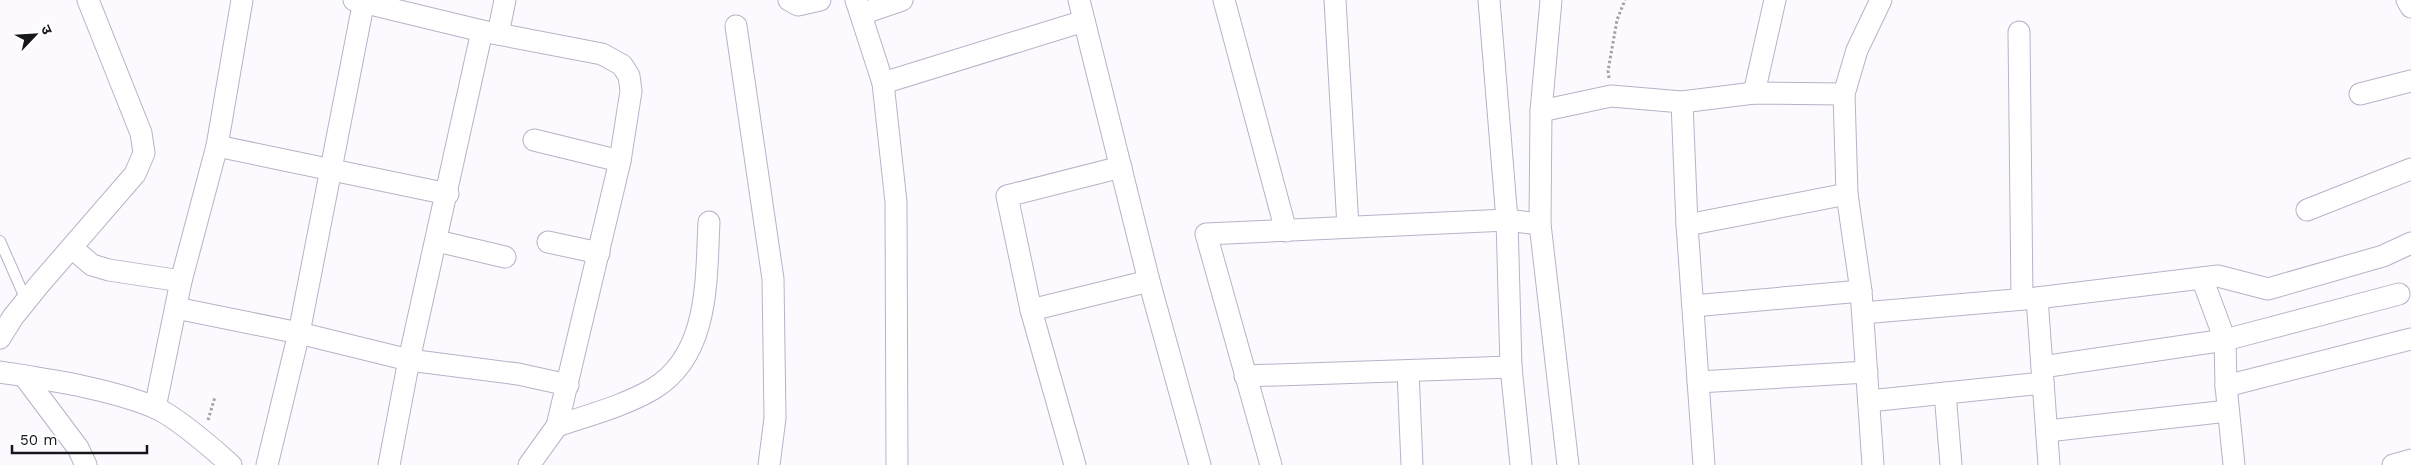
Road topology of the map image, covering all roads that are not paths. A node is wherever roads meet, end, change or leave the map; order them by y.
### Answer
1 (88, 0) edge
2 (242, 0) edge
3 (505, 0) edge
4 (790, 0) edge
5 (820, 0) edge
6 (902, 0) edge
7 (1079, 0) edge
8 (1224, 0) edge
9 (1335, 0) edge
10 (1489, 0) edge
11 (1551, 0) edge
12 (1776, 0) edge
13 (1881, 0) edge
14 (2407, 0) edge
15 (360, 1) edge
16 (859, 7) edge
17 (2411, 7) edge
18 (1084, 21) junction
19 (736, 26) dead end
20 (2019, 32) dead end
21 (490, 33) junction
22 (2411, 80) edge
23 (883, 83) junction
24 (1754, 94) junction
25 (1844, 94) junction
26 (2360, 94) dead end
27 (1682, 102) junction
28 (1541, 111) junction
29 (534, 140) dead end
30 (217, 146) junction
31 (620, 161) junction
32 (1120, 166) junction
33 (2411, 169) edge
34 (332, 170) junction
35 (448, 194) junction
36 (1847, 194) junction
37 (2307, 210) dead end
38 (1506, 220) junction
39 (709, 222) dead end
40 (1540, 224) junction
41 (1688, 225) junction
42 (1348, 227) junction
43 (1286, 231) junction
44 (0, 241) edge
45 (437, 241) junction
46 (548, 242) dead end
47 (2411, 243) edge
48 (72, 248) junction
49 (599, 253) junction
50 (504, 257) dead end
51 (2202, 278) junction
52 (181, 280) junction
53 (1149, 281) junction
54 (1861, 291) junction
55 (2399, 294) dead end
56 (2030, 299) junction
57 (26, 300) junction
58 (1693, 306) junction
59 (176, 308) junction
60 (1031, 310) junction
61 (1863, 313) junction
62 (299, 333) junction
63 (0, 338) edge
64 (2411, 339) edge
65 (2225, 340) junction
66 (409, 360) junction
67 (1511, 367) junction
68 (1408, 370) junction
69 (0, 372) edge
70 (1867, 372) junction
71 (2043, 375) junction
72 (24, 376) junction
73 (1245, 376) junction
74 (1698, 382) junction
75 (568, 385) junction
76 (2226, 386) junction
77 (1944, 393) junction
78 (1869, 401) junction
79 (155, 408) junction
80 (2228, 411) junction
81 (557, 426) junction
82 (2047, 431) junction
83 (2411, 460) edge
84 (86, 465) edge
85 (231, 465) edge
86 (267, 465) edge
87 (389, 465) edge
88 (529, 465) edge
89 (769, 465) edge
90 (897, 465) edge
91 (1074, 465) edge
92 (1200, 465) edge
93 (1271, 465) edge
94 (1412, 465) edge
95 (1521, 465) edge
96 (1568, 465) edge
97 (1704, 465) edge
98 (1873, 465) edge
99 (1951, 465) edge
100 (2049, 465) edge
101 (2234, 465) edge
102 (2392, 465) edge

1 - 48 street
2 - 30 street
3 - 21 street
4 - 5 street
6 - 16 street
7 - 18 street
8 - 43 street
9 - 42 street
10 - 38 street
11 - 28 street
12 - 24 street
13 - 25 street
14 - 17 street
15 - 21 street
15 - 34 street
16 - 23 street
18 - 23 street
18 - 32 street
19 - 89 street
20 - 56 street
21 - 31 street
21 - 35 street
22 - 26 street
23 - 90 street
24 - 25 street
24 - 27 street
25 - 36 street
27 - 28 street
27 - 41 street
28 - 40 street
29 - 31 street
30 - 34 street
30 - 52 street
31 - 49 street
32 - 53 street
32 - 60 street
33 - 37 street
34 - 35 street
34 - 62 street
35 - 45 street
36 - 41 street
36 - 54 street
38 - 40 street
38 - 42 street
38 - 67 street
39 - 81 street
40 - 96 street
41 - 58 street
42 - 43 street
43 - 73 street
44 - 57 lane
45 - 50 street
45 - 66 street
46 - 49 street
47 - 51 street
48 - 52 street
48 - 57 street
49 - 75 street
51 - 56 street
51 - 65 street
52 - 59 street
53 - 60 street
53 - 92 street
54 - 58 street
54 - 61 street
55 - 65 street
56 - 61 street
56 - 71 street
57 - 63 street
58 - 74 street
59 - 62 street
59 - 79 street
60 - 91 street
61 - 70 street
62 - 66 street
62 - 86 street
64 - 76 street
65 - 71 street
65 - 76 street
66 - 75 street
66 - 87 street
67 - 68 street
67 - 95 street
68 - 73 street
68 - 94 street
69 - 72 street
70 - 74 street
70 - 78 street
71 - 77 street
71 - 82 street
72 - 79 street
72 - 84 street
73 - 93 street
74 - 97 street
75 - 81 street
76 - 80 street
77 - 78 street
77 - 99 street
78 - 98 street
79 - 85 street
80 - 82 street
80 - 101 street
81 - 88 street
82 - 100 street
83 - 102 street

